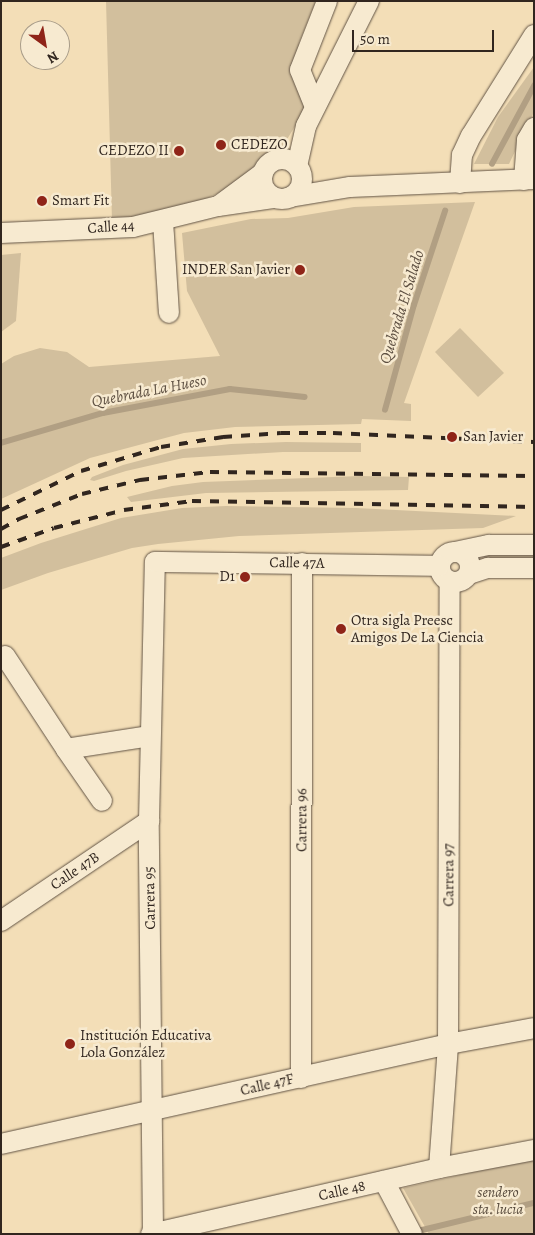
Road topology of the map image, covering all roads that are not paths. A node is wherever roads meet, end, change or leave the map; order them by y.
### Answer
1 (328, 1) edge
2 (369, 1) edge
3 (534, 35) edge
4 (315, 107) junction
5 (306, 126) junction
6 (534, 128) edge
7 (268, 167) junction
8 (299, 170) junction
9 (529, 180) edge
10 (460, 182) junction
11 (350, 187) junction
12 (282, 198) junction
13 (218, 206) junction
14 (163, 221) junction
15 (1, 233) edge
16 (169, 313) dead end
17 (534, 545) edge
18 (455, 552) junction
19 (155, 562) joint
20 (302, 563) junction
21 (534, 568) edge
22 (445, 574) junction
23 (469, 574) junction
24 (5, 656) dead end
25 (150, 736) junction
26 (66, 750) junction
27 (102, 801) dead end
28 (149, 821) junction
29 (1, 921) edge
30 (534, 1028) edge
31 (448, 1044) junction
32 (301, 1078) junction
33 (152, 1111) junction
34 (1, 1144) edge
35 (534, 1150) edge
36 (439, 1168) junction
37 (384, 1181) junction
38 (152, 1234) edge
39 (412, 1234) edge

1 - 4 street
2 - 4 street
3 - 10 street
4 - 5 street
5 - 7 street
5 - 8 street
6 - 9 street
7 - 8 street
7 - 12 street
7 - 13 street, Calle 44
8 - 11 street, Calle 44
8 - 12 street
9 - 10 street, Calle 44
10 - 11 street, Calle 44
11 - 12 street, Calle 44
12 - 13 street, Calle 44
13 - 14 street, Calle 44
14 - 15 street, Calle 44
14 - 16 street
17 - 18 street
18 - 22 street
18 - 23 street
19 - 20 street, Calle 47A
19 - 25 street, Carrera 95
20 - 22 street, Calle 47A
20 - 32 street, Carrera 96
21 - 23 street
22 - 23 street
22 - 31 street, Carrera 97
24 - 26 street
25 - 26 street
25 - 28 street, Carrera 95
26 - 27 street
28 - 29 street, Calle 47B
28 - 33 street, Carrera 95
30 - 31 street, Calle 47F
31 - 32 street, Calle 47F
31 - 36 street, Carrera 97
32 - 33 street, Calle 47F
33 - 34 street, Calle 47F
33 - 38 street, Carrera 95
35 - 36 street, Calle 48
36 - 37 street, Calle 48
37 - 38 street, Calle 48
37 - 39 street

